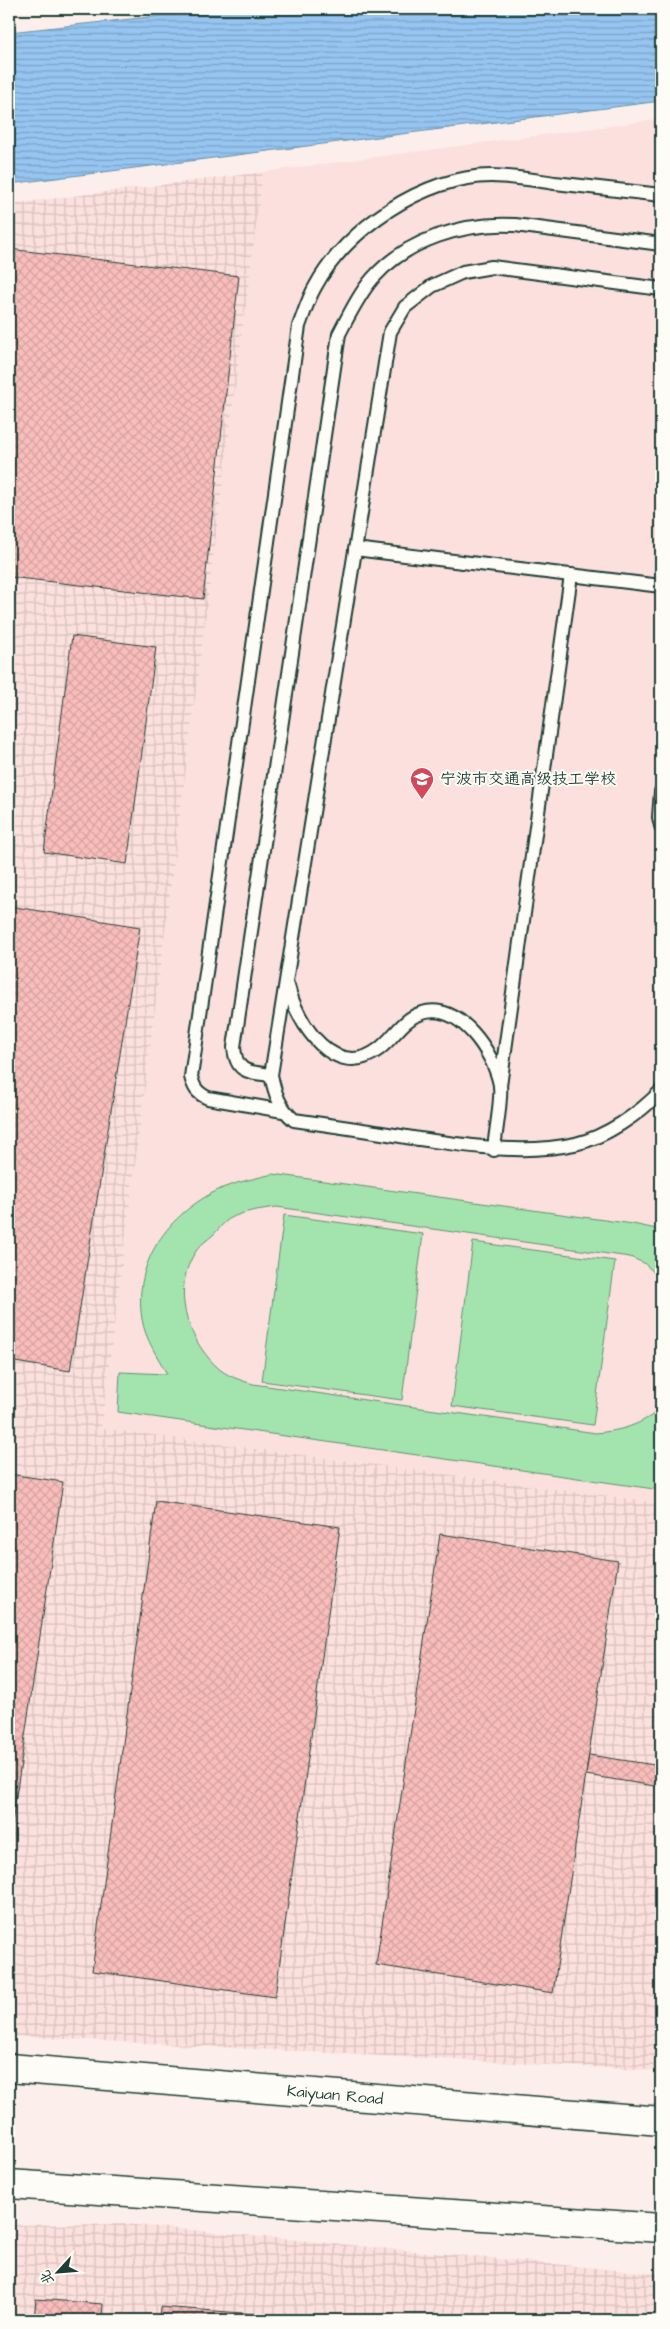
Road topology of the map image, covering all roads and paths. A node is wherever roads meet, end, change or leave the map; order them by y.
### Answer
1 (661, 195) edge
2 (661, 244) edge
3 (661, 289) edge
4 (355, 549) junction
5 (571, 575) junction
6 (661, 586) edge
7 (661, 792) edge
8 (661, 826) edge
9 (286, 978) junction
10 (271, 1075) junction
11 (500, 1086) junction
12 (661, 1090) edge
13 (283, 1111) junction
14 (494, 1150) junction
15 (9, 2068) edge
16 (661, 2121) edge
17 (9, 2184) edge
18 (661, 2228) edge

1 - 13 lane
2 - 10 lane
3 - 4 lane
4 - 5 lane
4 - 9 lane
5 - 6 lane
5 - 11 lane
7 - 8 lane
9 - 10 lane
9 - 11 lane
10 - 13 lane
11 - 14 lane
12 - 14 lane
13 - 14 lane
15 - 16 main road, Kaiyuan Road
17 - 18 main road

